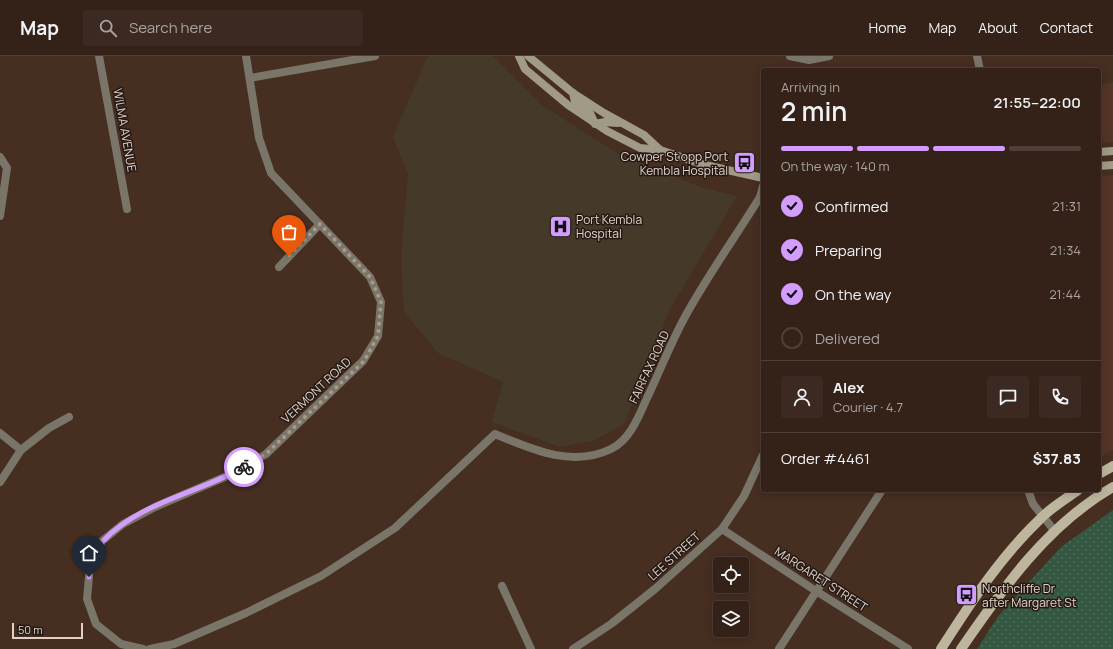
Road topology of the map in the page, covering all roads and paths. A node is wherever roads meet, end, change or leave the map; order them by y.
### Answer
1 (99, 56) edge
2 (246, 56) edge
3 (375, 56) edge
4 (519, 56) edge
5 (528, 56) edge
6 (790, 56) edge
7 (830, 56) edge
8 (977, 56) edge
9 (980, 68) edge
10 (250, 78) junction
11 (573, 93) junction
12 (595, 124) junction
13 (625, 125) junction
14 (660, 150) junction
15 (1113, 151) edge
16 (1101, 152) edge
17 (0, 157) edge
18 (1113, 165) edge
19 (1101, 166) edge
20 (761, 178) edge
21 (761, 193) edge
22 (127, 209) dead end
23 (0, 216) edge
24 (320, 224) junction
25 (278, 267) dead end
26 (69, 417) dead end
27 (0, 433) edge
28 (21, 450) junction
29 (761, 459) edge
30 (1113, 466) edge
31 (1101, 473) edge
32 (0, 482) edge
33 (1113, 487) edge
34 (881, 492) edge
35 (1029, 492) edge
36 (1075, 492) edge
37 (1042, 517) junction
38 (722, 529) junction
39 (1054, 530) junction
40 (502, 586) dead end
41 (816, 592) junction
42 (143, 649) edge
43 (150, 649) edge
44 (531, 649) edge
45 (574, 649) edge
46 (779, 649) edge
47 (908, 649) edge
48 (941, 649) edge
49 (961, 649) edge

1 - 22 street, WILMA AVENUE
2 - 10 street, VERMONT ROAD
3 - 10 street
4 - 12 main road
5 - 11 main road
6 - 7 street
8 - 9 street
10 - 24 street, VERMONT ROAD
11 - 12 main road
11 - 13 main road
12 - 13 main road
12 - 14 main road
13 - 14 main road
14 - 20 main road
15 - 16 main road
17 - 23 street
18 - 19 main road
21 - 43 street, FAIRFAX ROAD
24 - 25 street
24 - 42 street, VERMONT ROAD
26 - 28 street
27 - 28 street
28 - 32 street
29 - 38 street, LEE STREET
30 - 31 main road
33 - 39 main road
34 - 41 street
35 - 37 street
36 - 37 main road
37 - 39 street
37 - 48 main road
38 - 41 street, MARGARET STREET
38 - 45 street, LEE STREET
39 - 49 main road
40 - 44 street
41 - 46 street
41 - 47 street, MARGARET STREET

